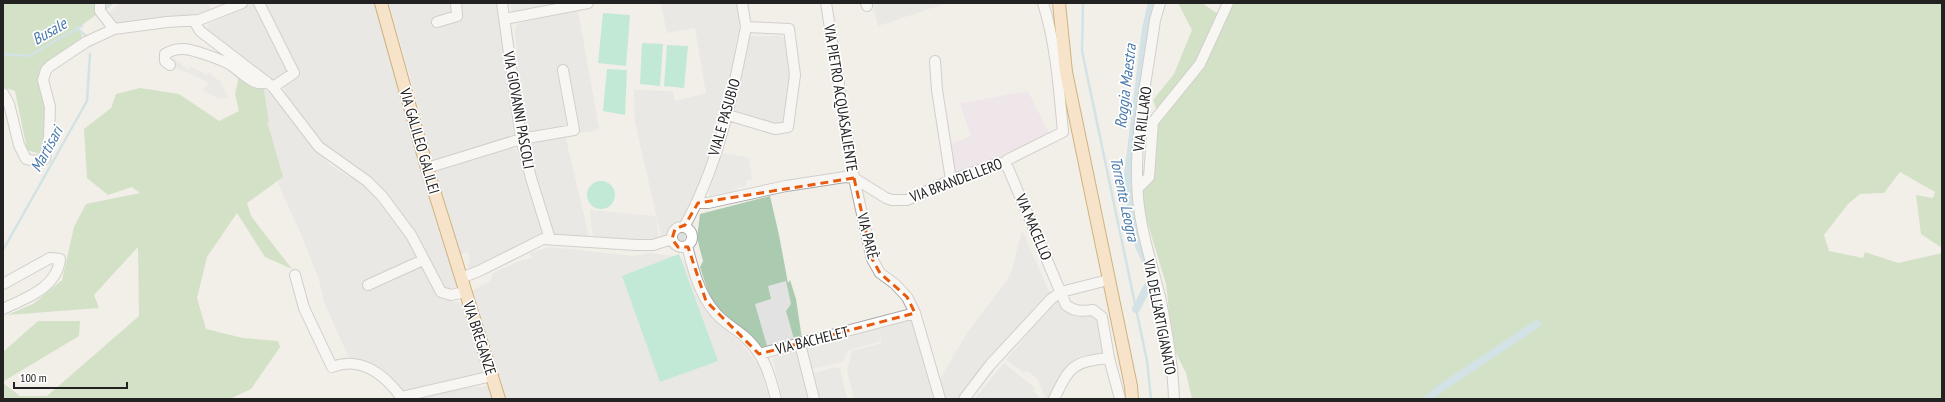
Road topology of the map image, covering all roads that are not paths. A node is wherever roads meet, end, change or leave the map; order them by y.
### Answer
1 (242, 3) edge
2 (259, 3) edge
3 (381, 3) edge
4 (456, 3) edge
5 (502, 3) edge
6 (588, 3) edge
7 (742, 3) edge
8 (826, 3) edge
9 (1043, 3) edge
10 (1059, 3) edge
11 (1160, 3) edge
12 (1228, 3) edge
13 (100, 7) edge
14 (221, 7) edge
15 (505, 19) junction
16 (194, 21) junction
17 (437, 22) dead end
18 (746, 27) junction
19 (114, 29) junction
20 (935, 61) dead end
21 (170, 65) dead end
22 (563, 70) dead end
23 (270, 84) junction
24 (3, 93) edge
25 (728, 115) junction
26 (521, 139) junction
27 (1004, 164) junction
28 (427, 168) junction
29 (854, 178) junction
30 (951, 180) junction
31 (1138, 188) junction
32 (858, 193) joint
33 (698, 203) junction
34 (684, 227) junction
35 (1144, 235) joint
36 (550, 239) junction
37 (672, 239) junction
38 (687, 246) junction
39 (423, 260) junction
40 (295, 275) dead end
41 (461, 278) junction
42 (1108, 280) junction
43 (3, 284) edge
44 (368, 285) dead end
45 (465, 292) junction
46 (1061, 292) junction
47 (3, 309) edge
48 (915, 312) junction
49 (800, 344) junction
50 (759, 354) junction
51 (1109, 358) junction
52 (492, 376) junction
53 (399, 398) edge
54 (499, 399) edge
55 (776, 399) edge
56 (814, 399) edge
57 (940, 399) edge
58 (964, 399) edge
59 (1054, 399) edge
60 (1120, 399) edge
61 (1132, 399) edge
62 (1174, 399) edge

1 - 14 street
2 - 23 street
3 - 28 main road, VIA GALILEO GALILEI
4 - 17 street
5 - 15 street, VIA GIOVANNI PASCOLI
6 - 15 street
7 - 18 street, VIALE PASUBIO
8 - 29 street, VIA PIETRO ACQUASALIENTE
9 - 27 street, VIA BRANDELLERO
10 - 42 main road
11 - 31 street, VIA RILLARO
12 - 31 street
13 - 19 street
14 - 16 street
15 - 26 street, VIA GIOVANNI PASCOLI
16 - 19 street
16 - 23 street
18 - 25 street, VIALE PASUBIO
18 - 25 street
19 - 24 street
20 - 30 street
21 - 23 street
22 - 26 street
23 - 39 street
25 - 33 street, VIALE PASUBIO
26 - 28 street
26 - 36 street, VIA GIOVANNI PASCOLI
27 - 30 street, VIA BRANDELLERO
27 - 46 street, VIA MACELLO
28 - 41 main road, VIA GALILEO GALILEI
29 - 30 street, VIA BRANDELLERO
29 - 32 street, VIA PIETRO ACQUASALIENTE
29 - 33 street
31 - 35 street, VIA RILLARO
32 - 48 street, VIA PARÈ
33 - 34 street, VIALE PASUBIO
34 - 37 street, VIALE PASUBIO
34 - 38 street
35 - 62 street, VIA DELL'ARTIGIANATO
36 - 37 street
36 - 41 street
37 - 38 street
38 - 50 street
39 - 44 street
39 - 45 street
40 - 53 street
41 - 45 main road, VIA BREGANZE
42 - 46 street
42 - 61 main road
43 - 47 street
45 - 52 main road, VIA BREGANZE
46 - 51 street, VIA MACELLO
46 - 58 street
48 - 49 street, VIA BACHELET
48 - 57 street, VIA PARÈ
49 - 50 street, VIA BACHELET
49 - 56 street, VIA BACHELET
50 - 55 street
51 - 59 street
51 - 60 street
52 - 53 street
52 - 54 main road, VIA BREGANZE

